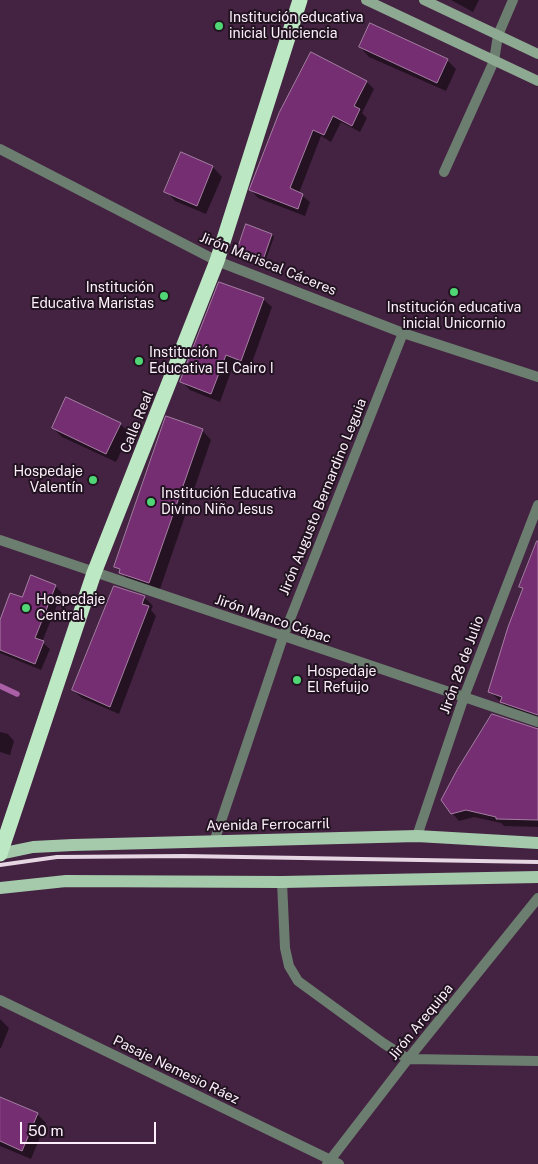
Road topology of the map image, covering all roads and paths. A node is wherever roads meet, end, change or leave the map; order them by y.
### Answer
1 (300, 0) edge
2 (366, 0) edge
3 (424, 0) edge
4 (512, 0) edge
5 (498, 35) junction
6 (538, 54) edge
7 (494, 61) junction
8 (538, 81) edge
9 (0, 149) edge
10 (444, 172) dead end
11 (217, 261) junction
12 (403, 333) junction
13 (538, 377) edge
14 (538, 505) edge
15 (0, 540) edge
16 (94, 573) junction
17 (282, 637) junction
18 (464, 698) junction
19 (538, 722) edge
20 (417, 836) junction
21 (214, 842) junction
22 (538, 843) edge
23 (0, 854) edge
24 (538, 877) edge
25 (282, 882) junction
26 (0, 888) edge
27 (538, 898) edge
28 (0, 1000) edge
29 (408, 1059) junction
30 (538, 1061) edge
31 (332, 1163) edge

1 - 11 highway, Calle Real
2 - 7 street
3 - 5 street
4 - 5 street
5 - 6 street
5 - 7 street
7 - 8 street
7 - 10 street
9 - 11 street, Jirón Mariscal Cáceres
11 - 12 street, Jirón Mariscal Cáceres
11 - 16 highway, Calle Real
12 - 13 street, Jirón Mariscal Cáceres
12 - 17 street, Jirón Augusto Bernardino Leguia
14 - 18 street, Jirón 28 de Julio
15 - 16 street, Jirón Manco Cápac
16 - 17 street, Jirón Manco Cápac
16 - 23 highway, Calle Real
17 - 18 street, Jirón Manco Cápac
17 - 21 street, Jirón Augusto Bernardino Leguia
18 - 19 street, Jirón Manco Cápac
18 - 20 street, Jirón 28 de Julio
20 - 21 main road, Avenida Ferrocarril
20 - 22 main road, Avenida Ferrocarril
21 - 23 main road, Avenida Ferrocarril
24 - 25 main road
25 - 26 main road
25 - 29 street
27 - 29 street, Jirón Arequipa
28 - 31 street, Pasaje Nemesio Ráez
29 - 30 street
29 - 31 street, Jirón Arequipa

